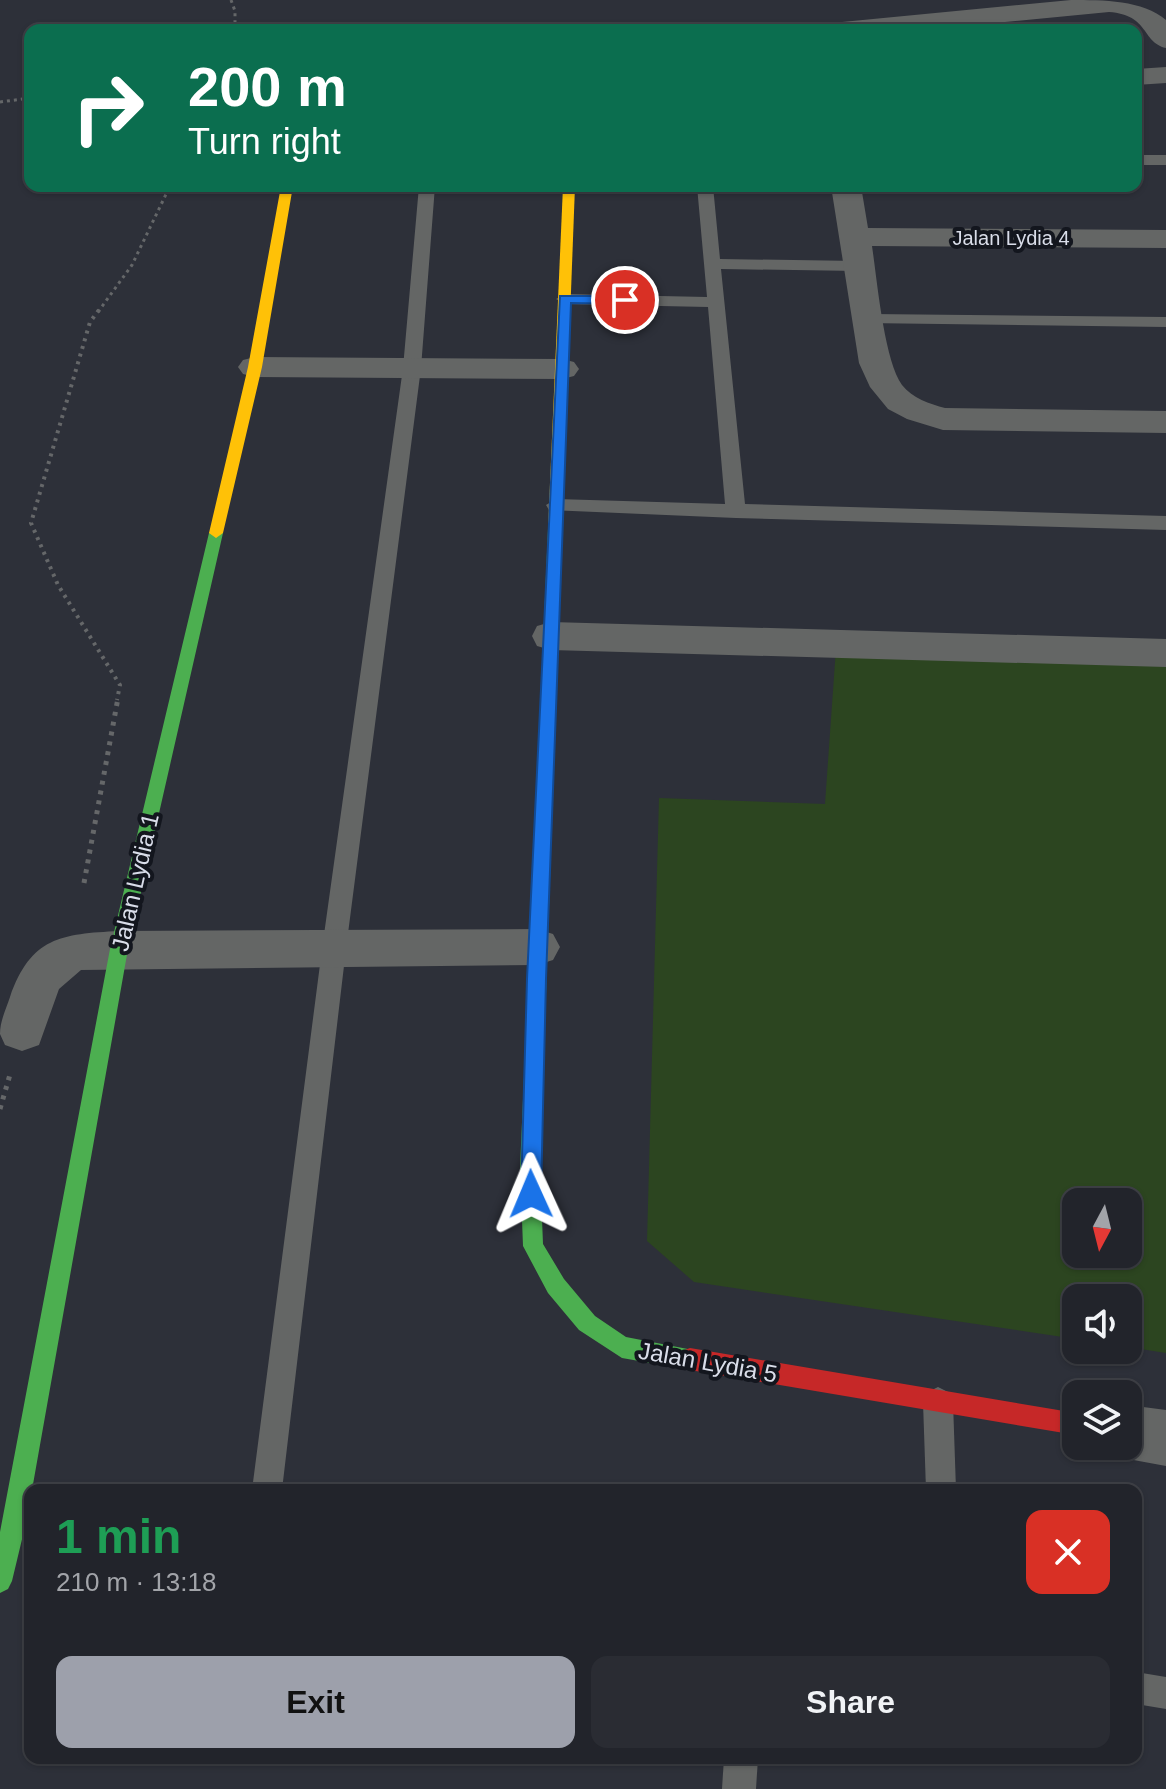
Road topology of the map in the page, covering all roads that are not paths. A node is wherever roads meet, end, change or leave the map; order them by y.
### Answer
1 (904, 24) edge
2 (1166, 40) edge
3 (1166, 75) edge
4 (1142, 77) edge
5 (1142, 160) edge
6 (1166, 160) edge
7 (286, 192) edge
8 (427, 192) edge
9 (569, 192) edge
10 (706, 192) edge
11 (847, 192) edge
12 (1166, 239) edge
13 (857, 251) junction
14 (713, 264) junction
15 (565, 299) junction
16 (715, 302) junction
17 (870, 319) junction
18 (1166, 322) edge
19 (255, 367) junction
20 (412, 368) junction
21 (562, 369) junction
22 (1166, 422) edge
23 (556, 505) junction
24 (736, 512) junction
25 (1166, 523) edge
26 (551, 636) junction
27 (1166, 653) edge
28 (537, 947) junction
29 (119, 949) junction
30 (334, 949) junction
31 (22, 1031) dead end
32 (938, 1402) junction
33 (1062, 1422) edge
34 (1142, 1434) edge
35 (1166, 1438) edge
36 (28, 1484) edge
37 (268, 1484) edge
38 (941, 1484) edge
39 (24, 1507) edge
40 (0, 1581) edge
41 (1142, 1689) edge
42 (1166, 1693) edge
43 (741, 1764) edge
44 (739, 1789) edge

1 - 2 street
3 - 4 street
5 - 6 lane
7 - 19 street, Jalan Lydia 1
8 - 20 lane
9 - 15 street, Jalan Lydia 5
10 - 14 lane
11 - 13 street
12 - 13 street, Jalan Lydia 4
13 - 14 lane
13 - 17 street
14 - 16 lane
15 - 16 lane
15 - 21 street, Jalan Lydia 5
16 - 24 lane
17 - 18 lane
17 - 22 street
19 - 20 street
19 - 29 street, Jalan Lydia 1
20 - 21 street
20 - 30 lane
21 - 23 street, Jalan Lydia 5
23 - 24 lane
23 - 26 street, Jalan Lydia 5
24 - 25 lane
26 - 27 street
26 - 28 street, Jalan Lydia 5
28 - 30 street
28 - 32 street, Jalan Lydia 5
29 - 30 street
29 - 31 street
29 - 36 street, Jalan Lydia 1
30 - 37 lane
32 - 33 street, Jalan Lydia 5
32 - 38 lane
34 - 35 street
39 - 40 street, Jalan Lydia 1
41 - 42 lane
43 - 44 lane

